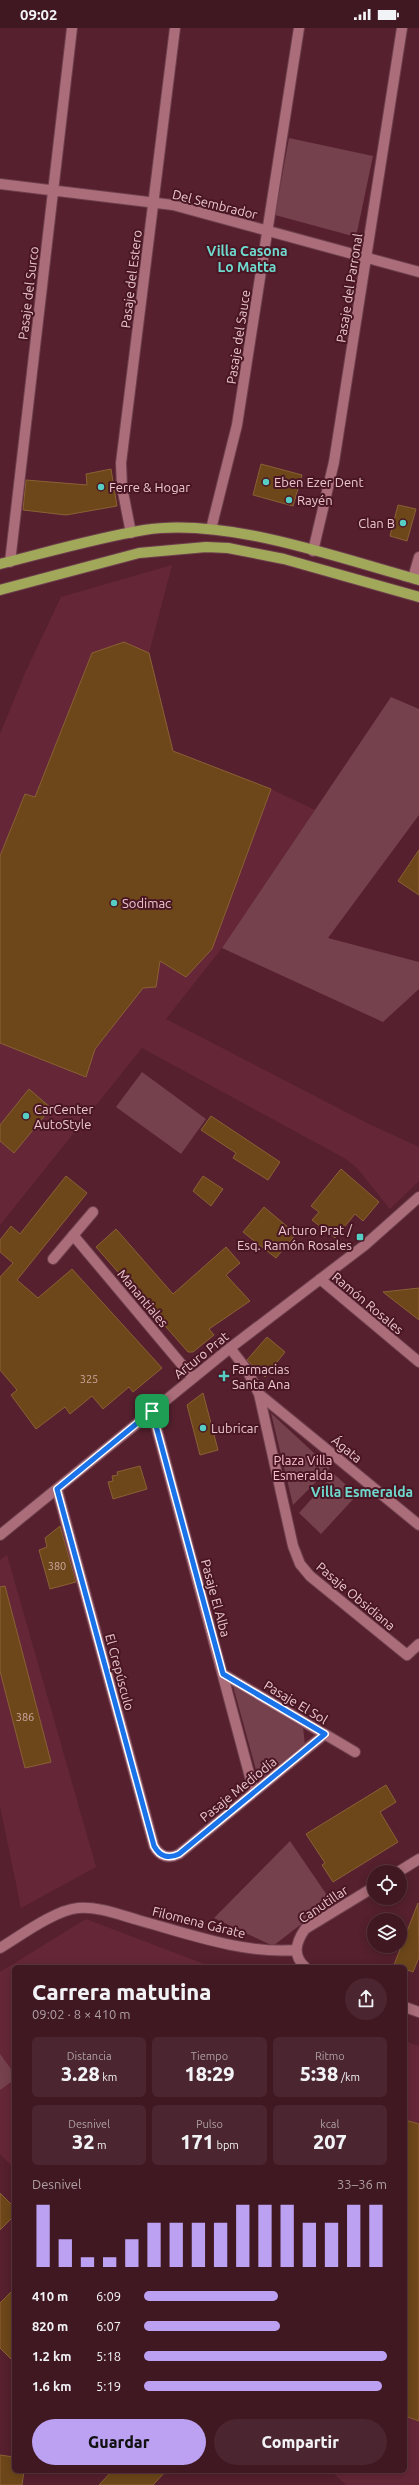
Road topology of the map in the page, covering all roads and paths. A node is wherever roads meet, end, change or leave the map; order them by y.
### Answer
1 (72, 28) edge
2 (175, 28) edge
3 (299, 28) edge
4 (402, 28) edge
5 (0, 184) edge
6 (53, 190) junction
7 (154, 202) junction
8 (267, 231) junction
9 (367, 258) junction
10 (419, 272) edge
11 (211, 529) junction
12 (131, 533) junction
13 (313, 551) junction
14 (419, 557) edge
15 (5, 563) edge
16 (416, 579) edge
17 (0, 590) edge
18 (419, 597) edge
19 (419, 1197) edge
20 (93, 1212) dead end
21 (73, 1236) junction
22 (53, 1259) dead end
23 (320, 1279) junction
24 (230, 1348) junction
25 (419, 1362) edge
26 (194, 1378) junction
27 (259, 1394) junction
28 (152, 1411) junction
29 (57, 1489) junction
30 (419, 1525) edge
31 (0, 1535) edge
32 (419, 1644) edge
33 (223, 1674) junction
34 (325, 1734) junction
35 (355, 1752) dead end
36 (254, 1792) junction
37 (165, 1857) joint
38 (419, 1859) edge
39 (407, 1866) edge
40 (367, 1891) edge
41 (0, 1948) edge
42 (296, 1950) junction
43 (303, 1965) edge
44 (407, 2008) edge
45 (419, 2012) edge

1 - 6 street, Pasaje del Surco
2 - 7 street, Pasaje del Estero
3 - 8 street, Pasaje del Sauce
4 - 9 street, Pasaje del Parronal
5 - 6 street, Del Sembrador
6 - 7 street, Del Sembrador
6 - 15 street, Pasaje del Surco
7 - 8 street, Del Sembrador
7 - 12 street, Pasaje del Estero
8 - 9 street, Del Sembrador
8 - 11 street, Pasaje del Sauce
9 - 10 street, Del Sembrador
9 - 13 street, Pasaje del Parronal
11 - 12 main road
11 - 13 main road
12 - 15 main road
13 - 16 main road
14 - 16 street
17 - 18 main road
19 - 23 street, Arturo Prat
20 - 21 street
21 - 22 street
21 - 26 street, Manantiales
23 - 24 street, Arturo Prat
23 - 25 street, Ramón Rosales
24 - 26 street, Arturo Prat
24 - 27 street, Pasaje Obsidiana
26 - 28 street, Arturo Prat
27 - 30 street, Ágata
27 - 32 street, Pasaje Obsidiana
28 - 29 street, Arturo Prat
28 - 33 street, Pasaje El Alba
29 - 31 street, Arturo Prat
29 - 37 street, El Crepúsculo
33 - 34 street, Pasaje El Sol
33 - 36 street, Pasaje El Alba
34 - 35 street, Pasaje El Sol
34 - 36 street, Pasaje Mediodía
36 - 37 street, Pasaje Mediodía
38 - 39 street
40 - 42 street, Canutillar
41 - 42 street, Filomena Gárate
42 - 43 street
44 - 45 street

